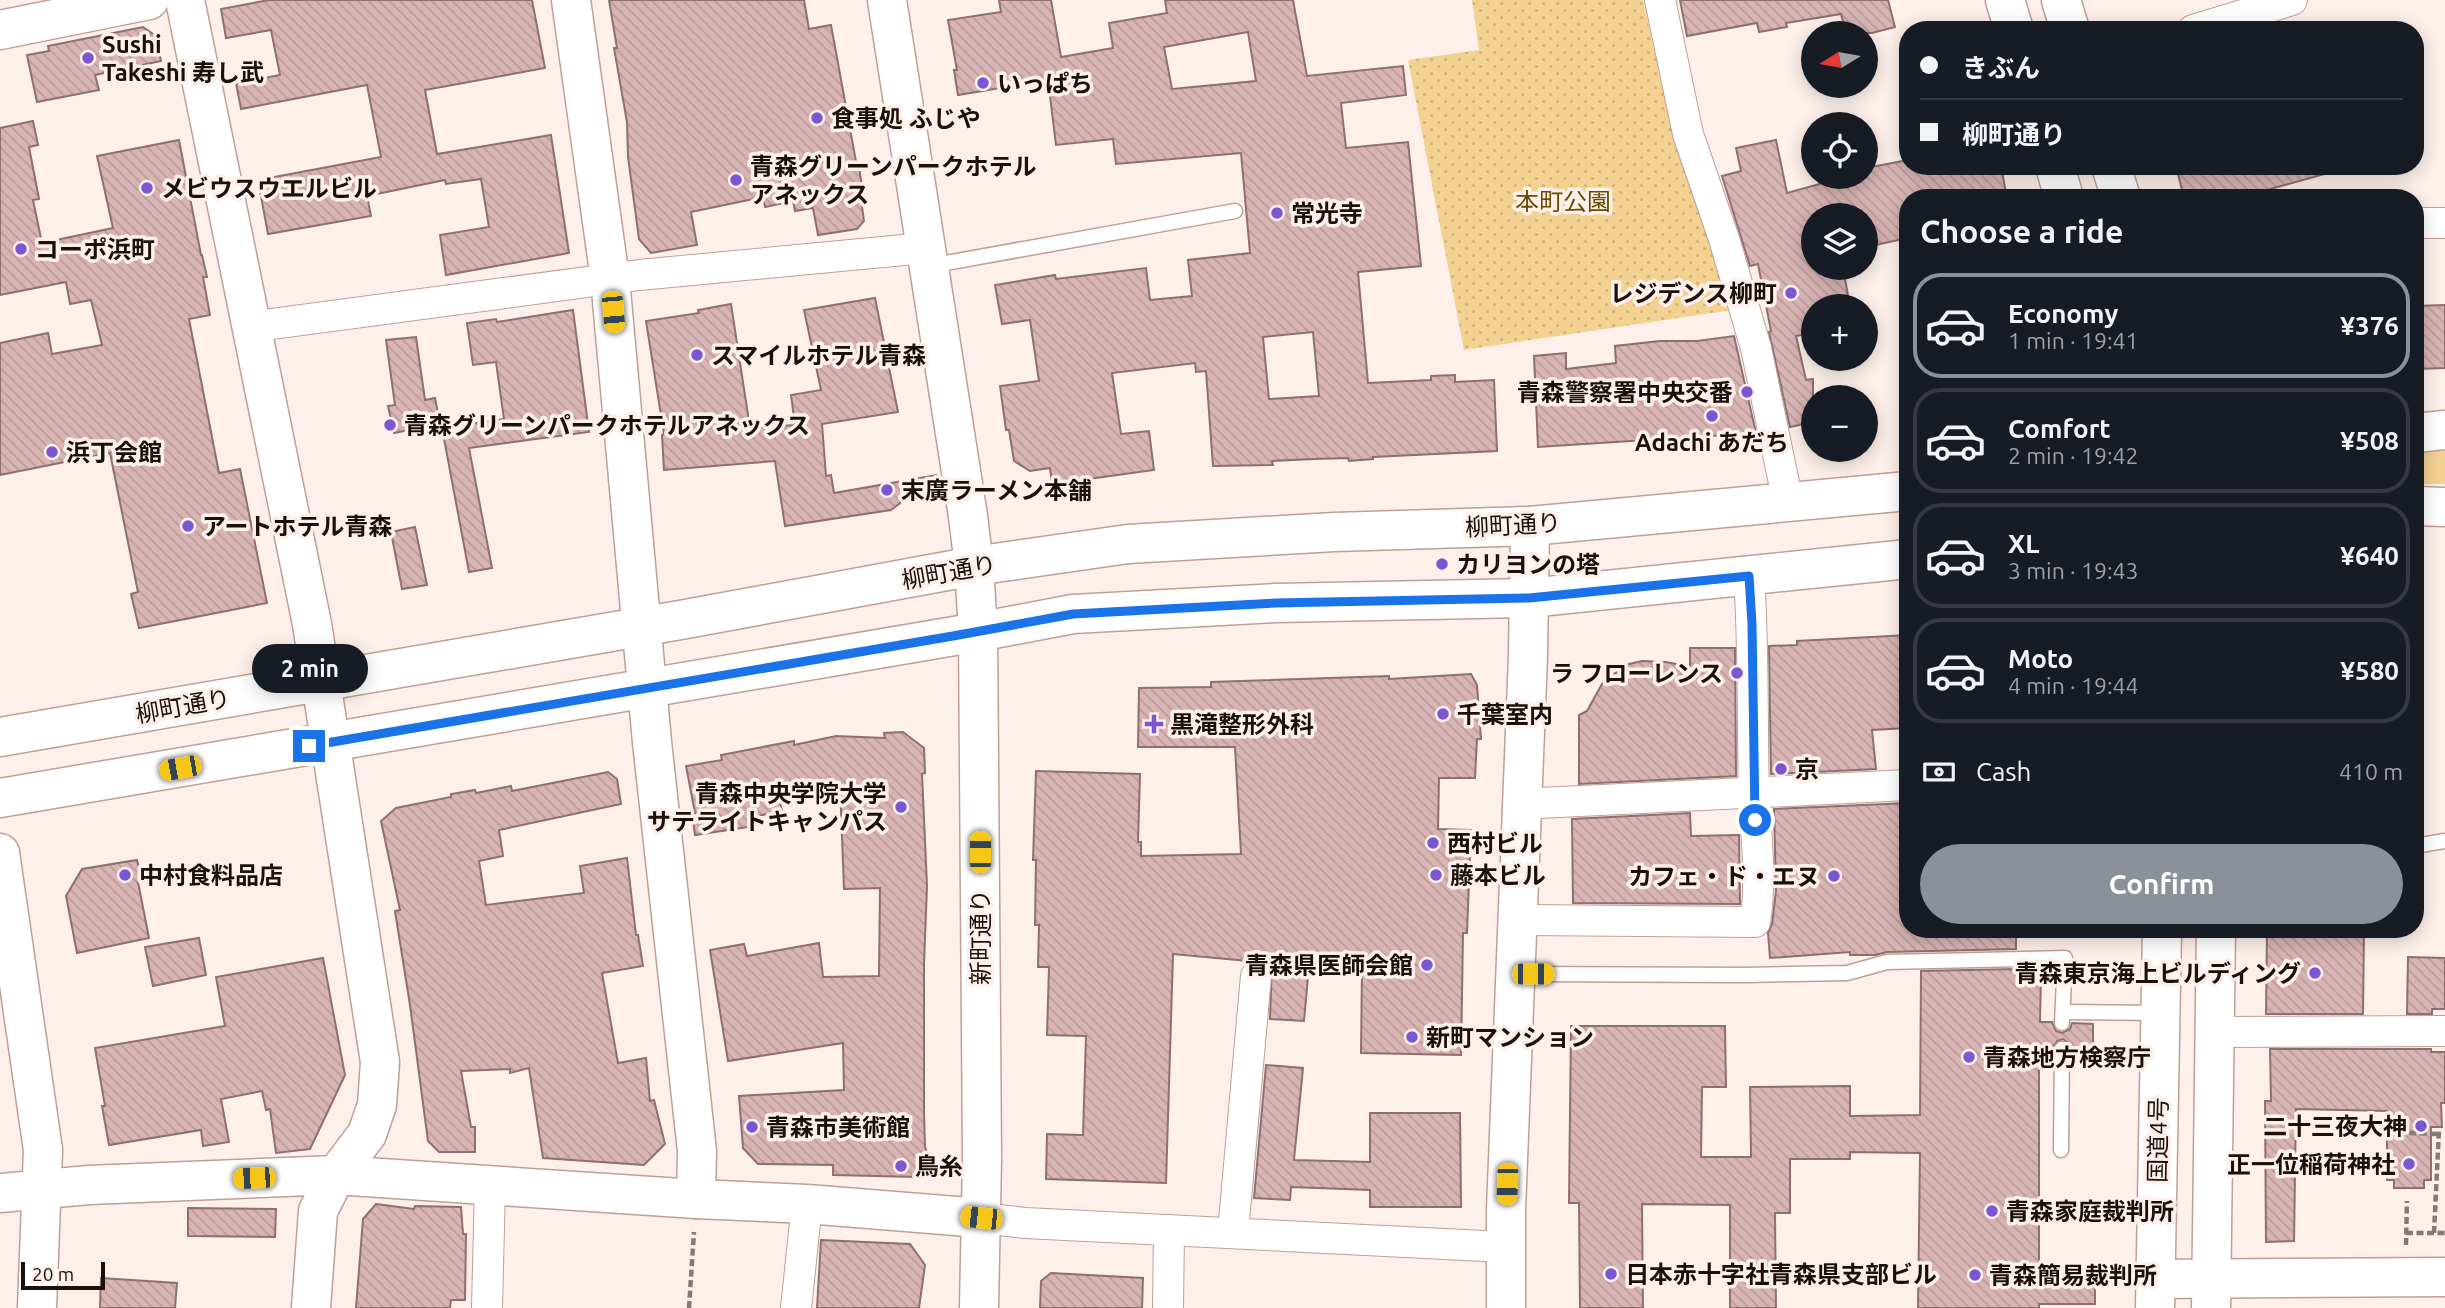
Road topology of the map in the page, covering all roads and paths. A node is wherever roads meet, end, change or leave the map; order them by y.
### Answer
1 (149, 0) edge
2 (185, 0) edge
3 (571, 0) edge
4 (887, 0) edge
5 (1660, 0) edge
6 (2005, 0) edge
7 (2061, 0) edge
8 (2292, 0) edge
9 (2011, 21) edge
10 (2067, 21) edge
11 (2223, 21) edge
12 (0, 30) edge
13 (1235, 211) dead end
14 (2424, 223) edge
15 (2445, 223) edge
16 (926, 257) junction
17 (610, 279) junction
18 (250, 327) junction
19 (2445, 430) edge
20 (2424, 432) edge
21 (1899, 492) edge
22 (1788, 502) junction
23 (2424, 506) edge
24 (2445, 507) edge
25 (1530, 526) junction
26 (1899, 560) edge
27 (974, 566) junction
28 (1749, 576) junction
29 (1529, 598) junction
30 (642, 627) junction
31 (978, 632) junction
32 (321, 683) junction
33 (647, 689) junction
34 (0, 737) edge
35 (331, 743) junction
36 (1899, 786) edge
37 (1754, 794) junction
38 (0, 798) edge
39 (1521, 804) junction
40 (2445, 841) edge
41 (2424, 844) edge
42 (0, 853) edge
43 (1517, 920) junction
44 (2162, 938) edge
45 (2216, 938) edge
46 (1515, 974) junction
47 (1256, 976) dead end
48 (2160, 1013) junction
49 (2445, 1031) edge
50 (2215, 1032) junction
51 (2062, 1049) dead end
52 (2409, 1133) dead end
53 (2061, 1150) dead end
54 (336, 1175) junction
55 (490, 1185) junction
56 (42, 1190) junction
57 (0, 1193) edge
58 (2407, 1201) dead end
59 (807, 1204) junction
60 (695, 1209) junction
61 (981, 1218) junction
62 (1169, 1230) junction
63 (2444, 1231) edge
64 (1233, 1232) junction
65 (2406, 1233) junction
66 (2434, 1233) junction
67 (1505, 1247) junction
68 (2406, 1277) junction
69 (2445, 1277) edge
70 (2211, 1293) edge
71 (2155, 1294) edge
72 (37, 1308) edge
73 (311, 1308) edge
74 (487, 1308) edge
75 (689, 1308) edge
76 (796, 1308) edge
77 (979, 1308) edge
78 (1168, 1308) edge
79 (1506, 1308) edge

1 - 12 main road
2 - 18 main road
3 - 17 main road
4 - 16 main road, 新町通り
5 - 22 street
6 - 9 main road
7 - 10 main road
8 - 11 street
13 - 16 lane
14 - 15 street
16 - 17 street
16 - 27 main road, 新町通り
17 - 18 street
17 - 30 main road
18 - 32 main road
19 - 20 main road
21 - 22 main road, 柳町通り
22 - 25 main road, 柳町通り
23 - 24 main road
25 - 27 main road, 柳町通り
25 - 29 main road
26 - 28 main road
27 - 30 main road, 柳町通り
27 - 31 main road, 新町通り
28 - 29 main road
28 - 37 street
29 - 31 main road
29 - 39 main road
30 - 32 main road, 柳町通り
30 - 33 main road
31 - 33 main road
31 - 61 main road, 新町通り
32 - 34 main road, 柳町通り
32 - 35 main road
33 - 35 main road
33 - 60 main road
35 - 38 main road
35 - 54 main road
36 - 37 street
37 - 39 street
37 - 43 street
39 - 43 main road
40 - 41 lane
42 - 56 main road
43 - 46 main road
44 - 48 main road, 国道4号
45 - 50 main road
46 - 48 lane
46 - 67 main road
47 - 64 street
48 - 71 main road, 国道4号
49 - 50 street
50 - 70 main road
51 - 53 lane
52 - 66 path
54 - 55 main road
54 - 56 main road
54 - 73 main road
55 - 60 main road
55 - 74 street
56 - 57 main road
56 - 72 main road
58 - 65 path
59 - 60 main road
59 - 61 main road
59 - 76 street
60 - 75 path
61 - 62 street
61 - 77 main road, 新町通り
62 - 64 street
62 - 78 street
63 - 66 path
64 - 67 street
65 - 66 path
65 - 68 path
67 - 79 main road
68 - 69 main road
68 - 70 main road
70 - 71 main road

